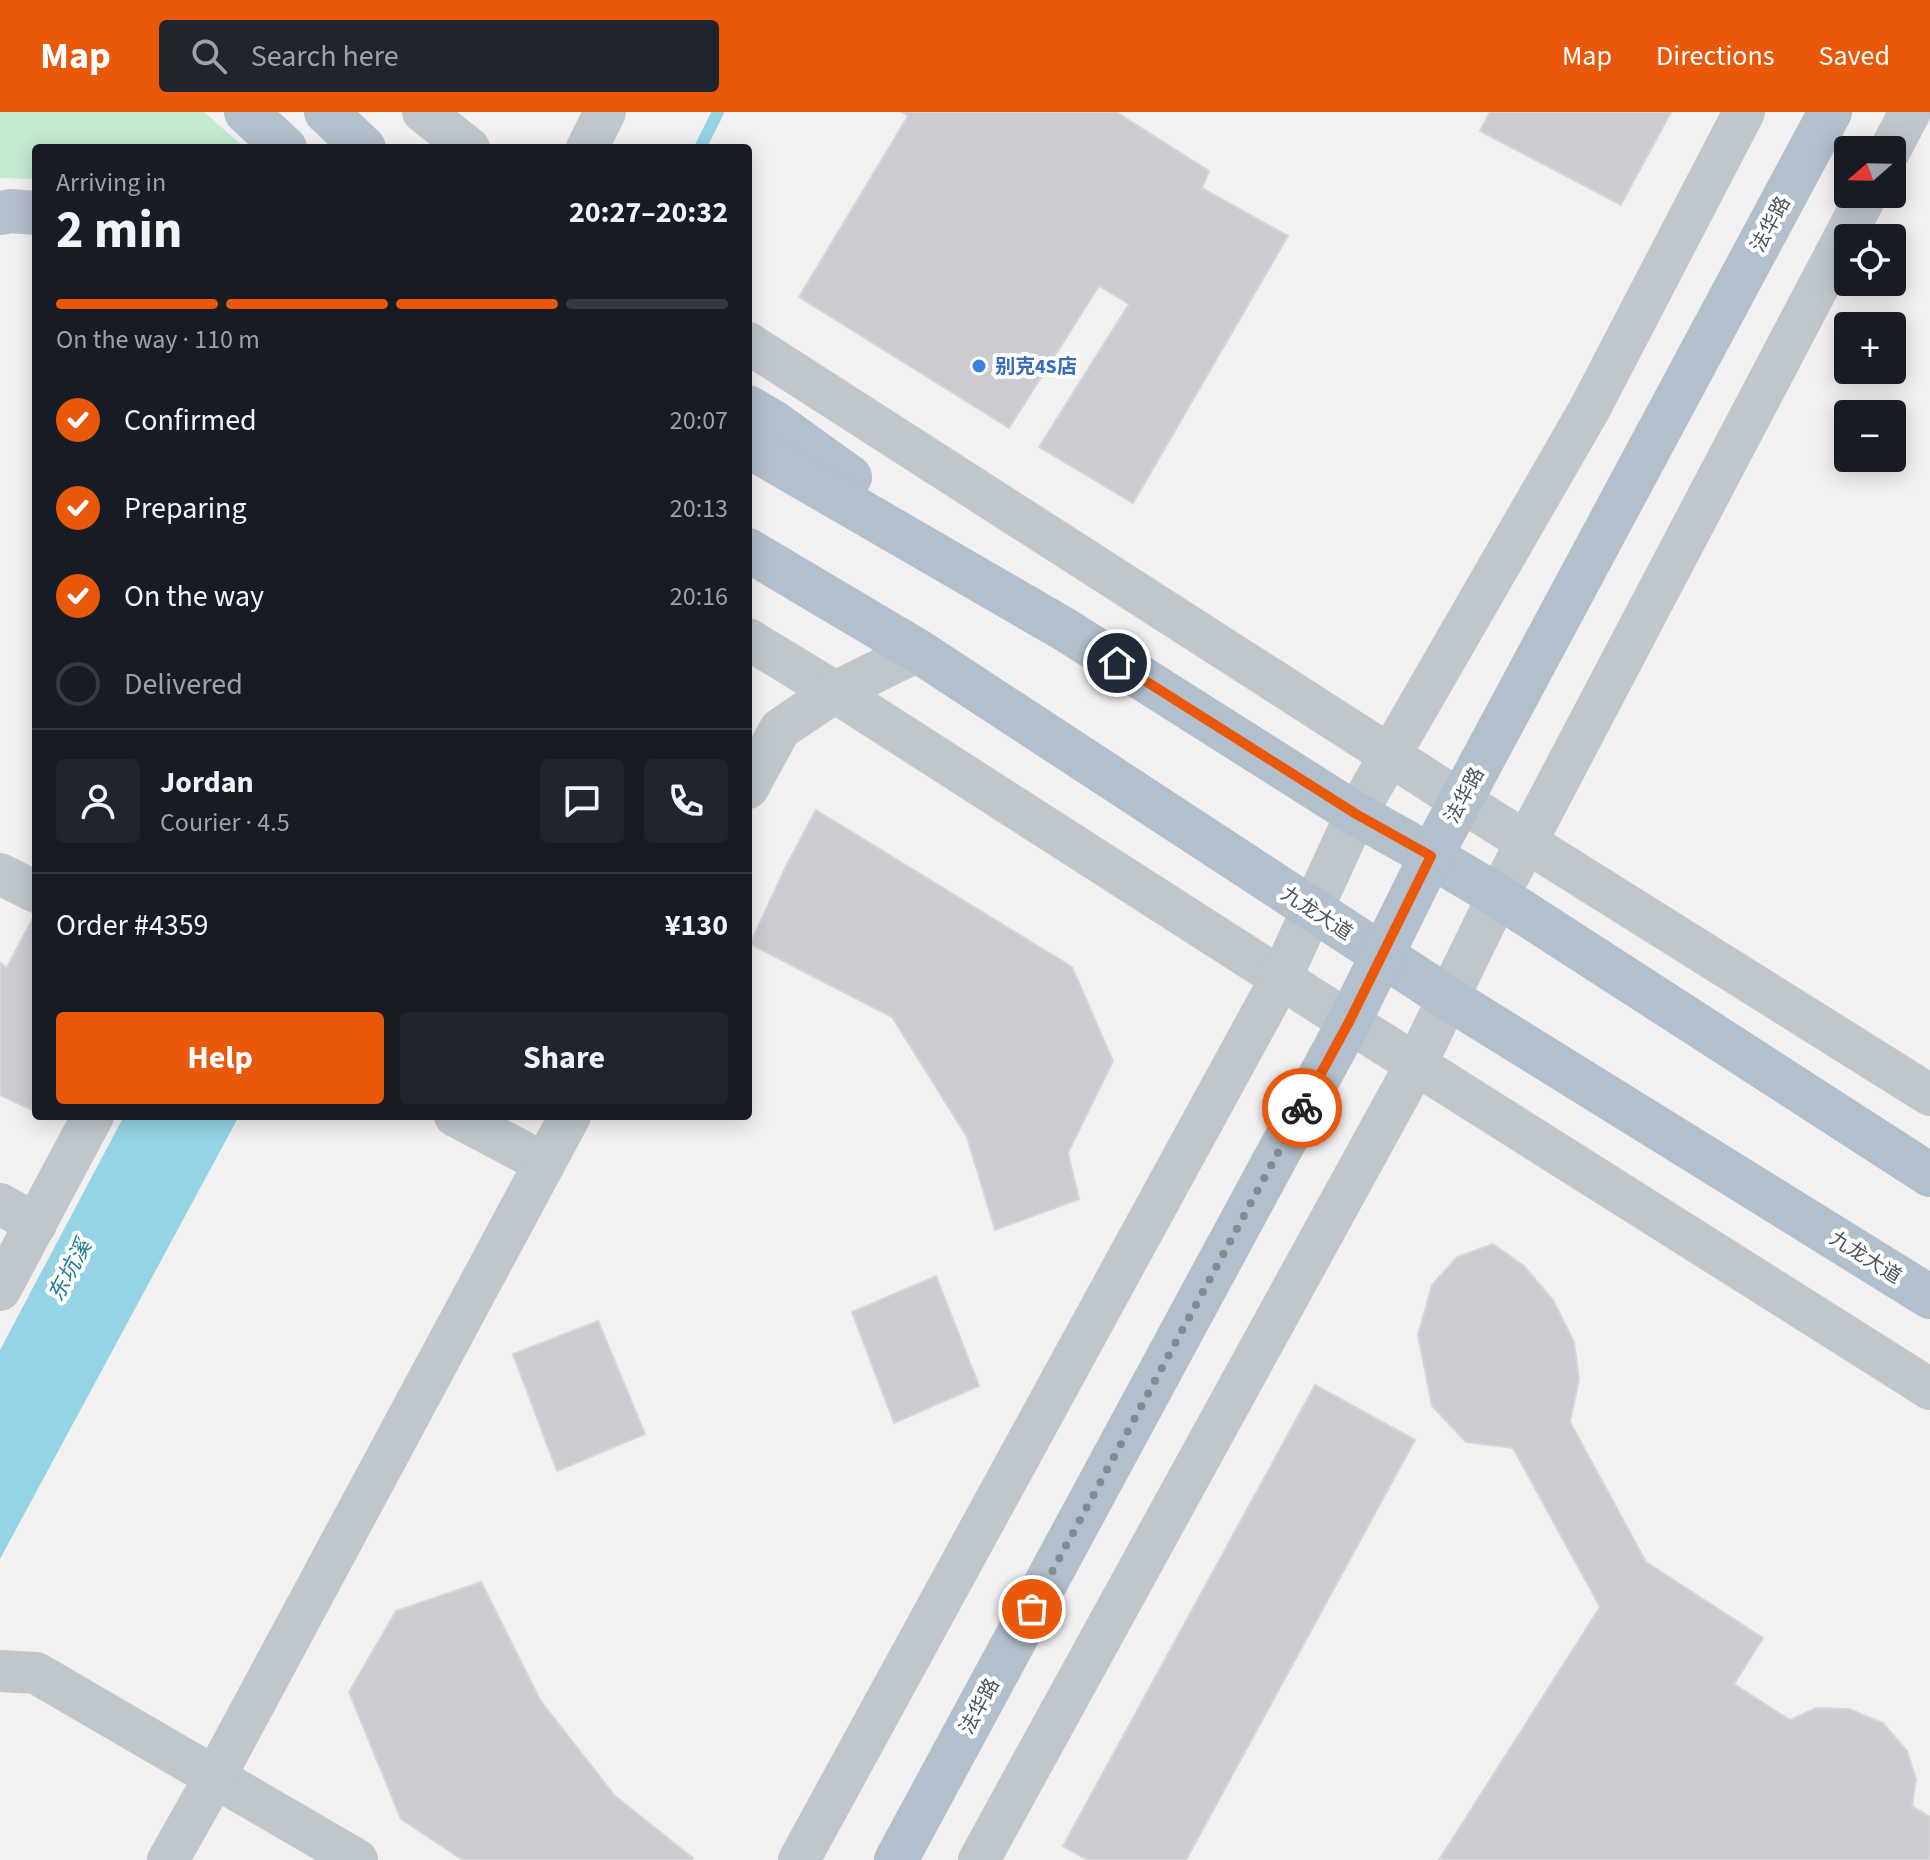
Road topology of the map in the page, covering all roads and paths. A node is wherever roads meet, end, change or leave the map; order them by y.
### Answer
1 (246, 112) edge
2 (326, 112) edge
3 (423, 112) edge
4 (605, 112) edge
5 (1744, 112) edge
6 (1830, 112) edge
7 (1910, 112) edge
8 (1897, 136) edge
9 (281, 144) edge
10 (360, 144) edge
11 (464, 144) edge
12 (589, 144) edge
13 (1860, 208) edge
14 (0, 213) edge
15 (32, 213) edge
16 (752, 346) edge
17 (752, 409) edge
18 (752, 448) edge
19 (752, 534) edge
20 (752, 552) edge
21 (1064, 629) junction
22 (752, 641) edge
23 (918, 651) junction
24 (835, 692) junction
25 (1391, 755) junction
26 (752, 781) edge
27 (1461, 801) junction
28 (1356, 814) junction
29 (1526, 842) junction
30 (1431, 856) junction
31 (0, 874) edge
32 (32, 890) edge
33 (1498, 896) junction
34 (1311, 909) junction
35 (1382, 955) junction
36 (1281, 978) junction
37 (1448, 998) junction
38 (1349, 1022) junction
39 (1416, 1064) junction
40 (1930, 1095) edge
41 (90, 1120) edge
42 (463, 1120) edge
43 (568, 1120) edge
44 (544, 1163) junction
45 (1930, 1175) edge
46 (18, 1214) edge
47 (0, 1290) edge
48 (1930, 1297) edge
49 (1930, 1389) edge
50 (0, 1671) edge
51 (215, 1777) junction
52 (168, 1860) edge
53 (357, 1860) edge
54 (799, 1860) edge
55 (896, 1860) edge
56 (979, 1860) edge

1 - 9 main road
2 - 10 main road
3 - 11 street
4 - 12 street
5 - 25 street
6 - 27 main road, 法华路
7 - 8 street
13 - 29 street
14 - 15 main road
16 - 25 street
17 - 21 main road
18 - 21 main road
19 - 23 main road
20 - 23 main road, 九龙大道
21 - 28 main road
22 - 24 street
23 - 24 street
23 - 34 main road, 九龙大道
24 - 26 street
24 - 36 street
25 - 27 street
25 - 28 street
27 - 29 street
27 - 30 main road, 法华路
28 - 30 main road
28 - 34 street
29 - 33 street
29 - 40 street
30 - 33 main road
30 - 35 main road, 法华路
31 - 32 street
33 - 37 street
33 - 45 main road
34 - 35 main road, 九龙大道
34 - 36 street
35 - 37 main road, 九龙大道
35 - 38 main road, 法华路
36 - 38 street
36 - 54 street
37 - 39 street
37 - 48 main road, 九龙大道
38 - 39 street
38 - 55 main road, 法华路
39 - 49 street
39 - 56 street
41 - 46 street
42 - 44 street
43 - 44 street
44 - 51 street
46 - 47 street
50 - 51 street
51 - 52 street
51 - 53 street

